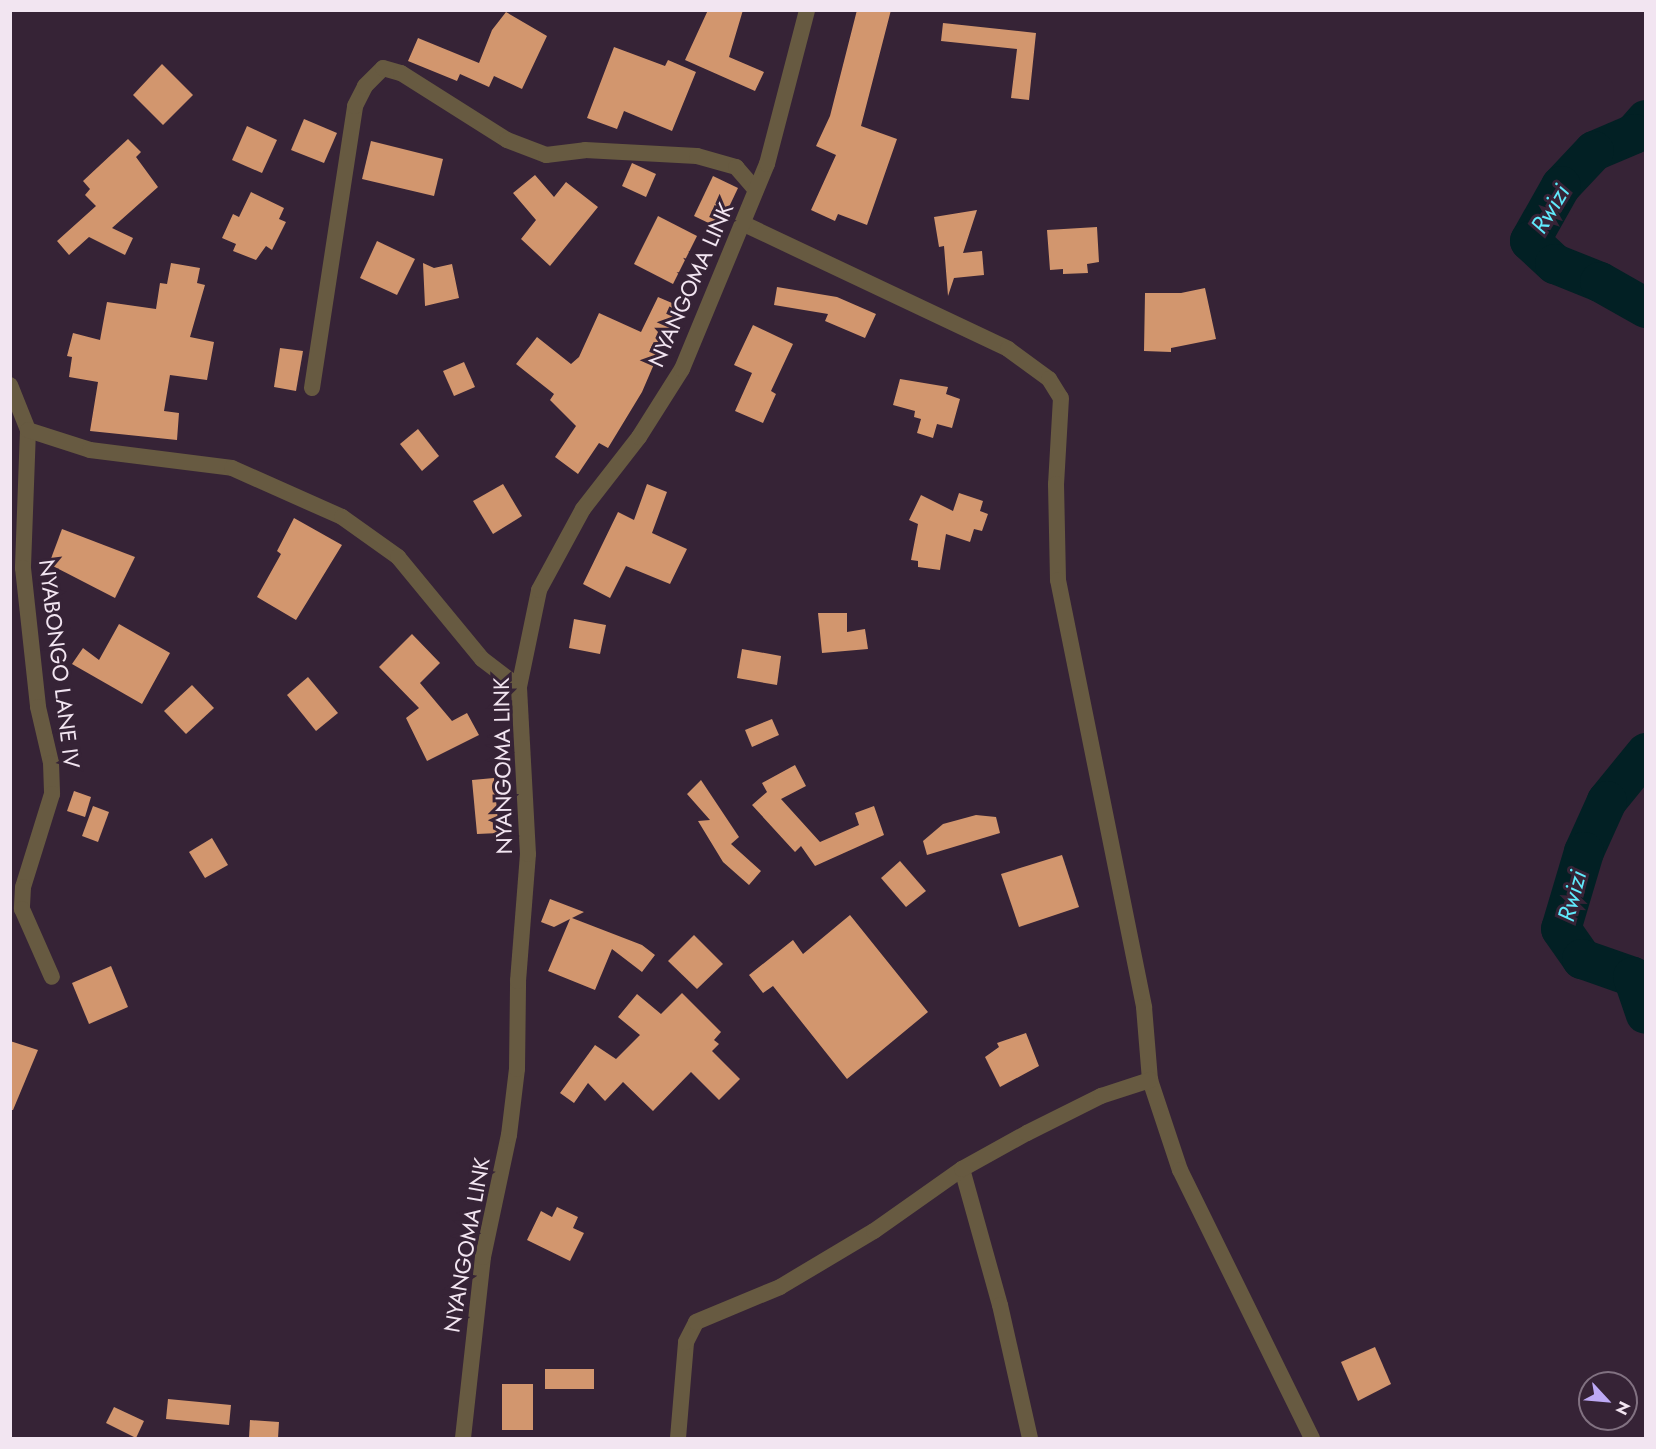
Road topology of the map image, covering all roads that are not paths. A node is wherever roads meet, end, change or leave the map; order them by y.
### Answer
1 (807, 10) edge
2 (756, 190) junction
3 (744, 224) junction
4 (10, 385) edge
5 (312, 388) dead end
6 (28, 430) junction
7 (519, 687) junction
8 (52, 978) dead end
9 (1150, 1080) junction
10 (962, 1169) junction
11 (463, 1438) edge
12 (678, 1438) edge
13 (1030, 1438) edge
14 (1312, 1438) edge

1 - 2 street, NYANGOMA LINK
2 - 3 street, NYANGOMA LINK
2 - 5 street
3 - 7 street, NYANGOMA LINK
3 - 9 street
4 - 6 street, NYABONGO LANE IV
6 - 7 street
6 - 8 street, NYABONGO LANE IV
7 - 11 street, NYANGOMA LINK
9 - 10 street
9 - 14 street
10 - 12 street
10 - 13 street

